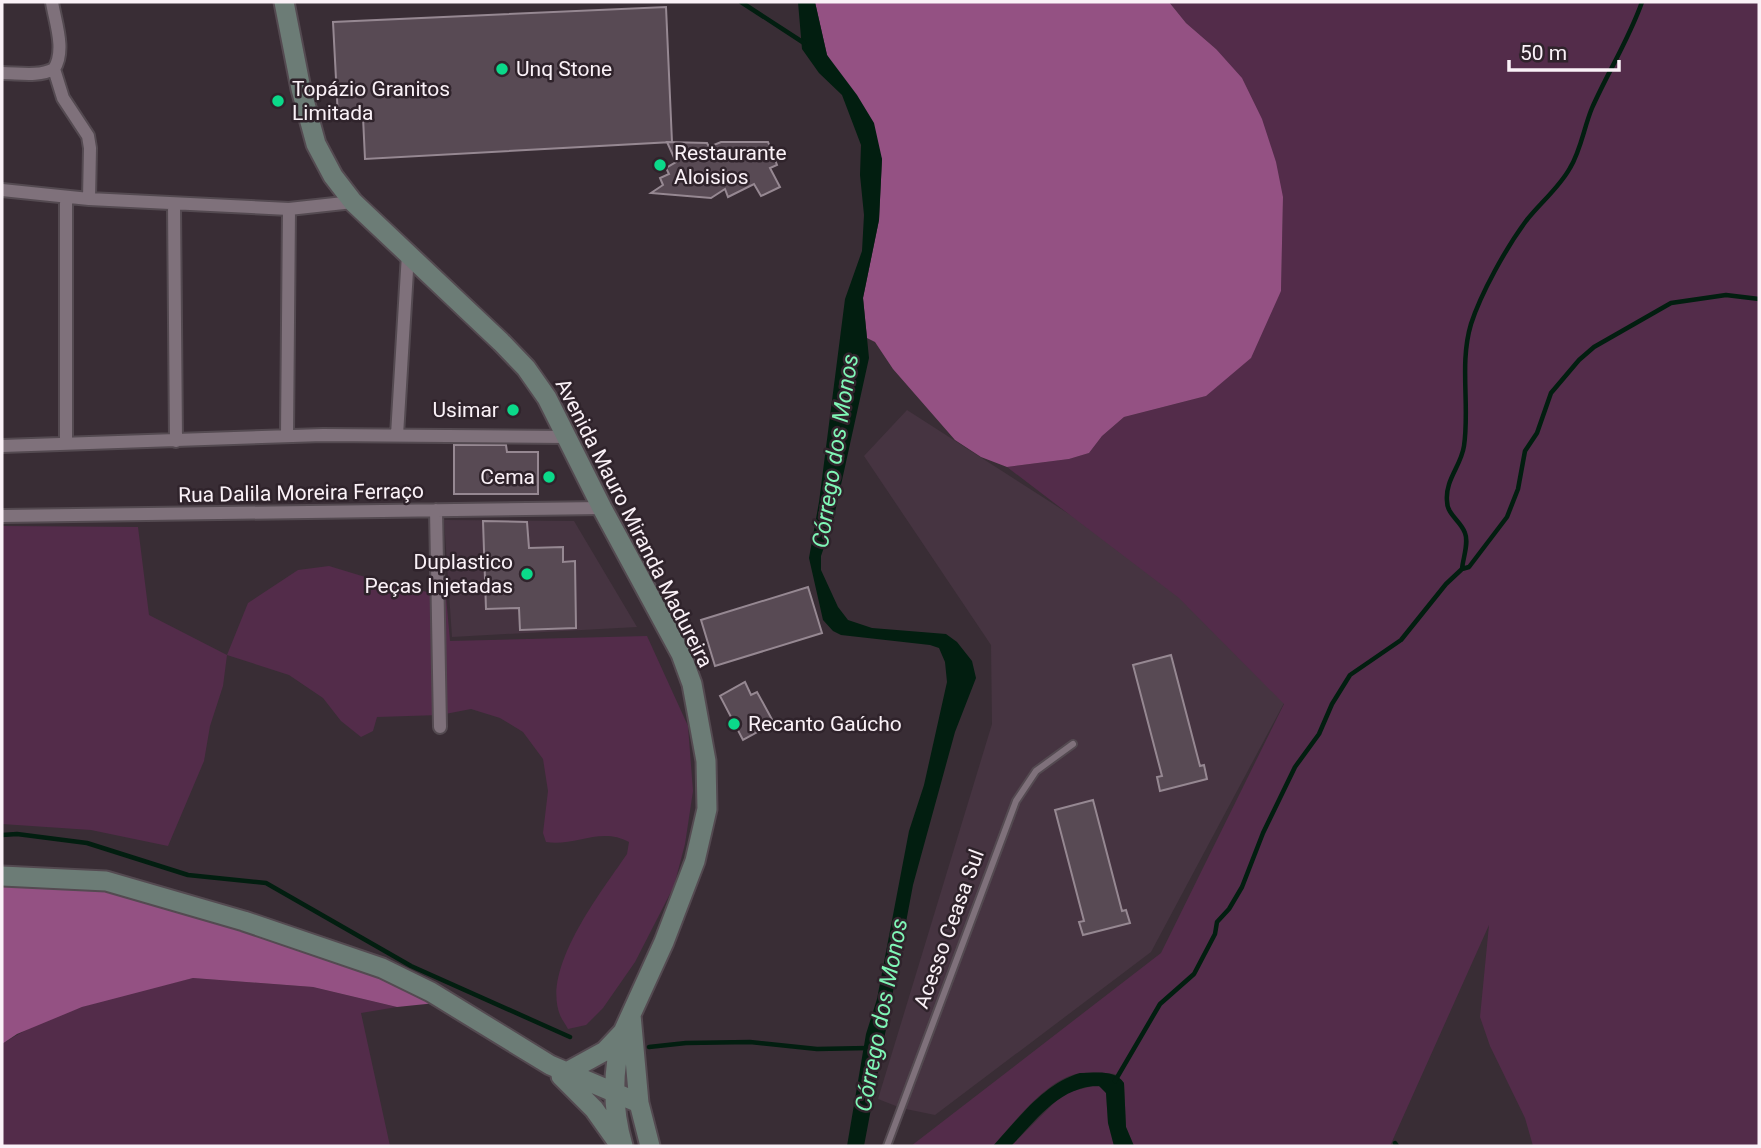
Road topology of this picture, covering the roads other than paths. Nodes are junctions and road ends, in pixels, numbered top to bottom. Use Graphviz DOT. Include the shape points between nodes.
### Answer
graph roads {
  1 [pos="52,2"];
  2 [pos="284,2"];
  3 [pos="54,69"];
  4 [pos="2,73"];
  5 [pos="2,190"];
  6 [pos="66,198"];
  7 [pos="89,200"];
  8 [pos="353,202"];
  9 [pos="174,205"];
  10 [pos="289,209"];
  11 [pos="408,254"];
  12 [pos="397,435"];
  13 [pos="287,436"];
  14 [pos="568,437"];
  15 [pos="176,441"];
  16 [pos="66,443"];
  17 [pos="2,446"];
  18 [pos="602,508"];
  19 [pos="436,510"];
  20 [pos="2,516"];
  21 [pos="440,727"];
  22 [pos="1073,744"];
  23 [pos="2,876"];
  24 [pos="627,1023"];
  25 [pos="558,1069"];
  26 [pos="614,1094"];
  27 [pos="639,1103"];
  28 [pos="621,1146"];
  29 [pos="650,1146"];
  30 [pos="887,1146"];
  1 -- 3 [label="street" via="60,49"];
  2 -- 8 [label="main road, Avenida Mauro Miranda Madureira" via="316,144"];
  3 -- 4 [label="street"];
  3 -- 7 [label="street" via="63,98 88,136"];
  5 -- 6 [label="street"];
  6 -- 7 [label="street"];
  6 -- 16 [label="street"];
  7 -- 9 [label="street"];
  8 -- 10 [label="street"];
  8 -- 11 [label="main road, Avenida Mauro Miranda Madureira"];
  9 -- 10 [label="street"];
  9 -- 15 [label="street"];
  10 -- 13 [label="street"];
  11 -- 12 [label="street"];
  11 -- 14 [label="main road, Avenida Mauro Miranda Madureira" via="526,368"];
  12 -- 13 [label="street"];
  12 -- 14 [label="street"];
  13 -- 15 [label="street"];
  14 -- 18 [label="main road, Avenida Mauro Miranda Madureira"];
  15 -- 16 [label="street"];
  16 -- 17 [label="street"];
  18 -- 19 [label="street, Rua Dalila Moreira Ferraço"];
  18 -- 24 [label="main road, Avenida Mauro Miranda Madureira" via="681,654 692,684 706,761 707,809 695,861"];
  19 -- 20 [label="street, Rua Dalila Moreira Ferraço"];
  19 -- 21 [label="street"];
  22 -- 30 [label="lane, Acesso Ceasa Sul" via="1036,771 1016,801"];
  23 -- 25 [label="main road" via="106,881 382,968 431,992"];
  24 -- 25 [label="main road" via="605,1051"];
  24 -- 26 [label="main road, Avenida Mauro Miranda Madureira" via="618,1048"];
  24 -- 27 [label="main road, Avenida Mauro Miranda Madureira"];
  25 -- 26 [label="main road"];
  25 -- 28 [label="main road"];
  26 -- 27 [label="main road"];
  26 -- 28 [label="main road, Avenida Mauro Miranda Madureira"];
  27 -- 29 [label="main road, Avenida Mauro Miranda Madureira"];
}
